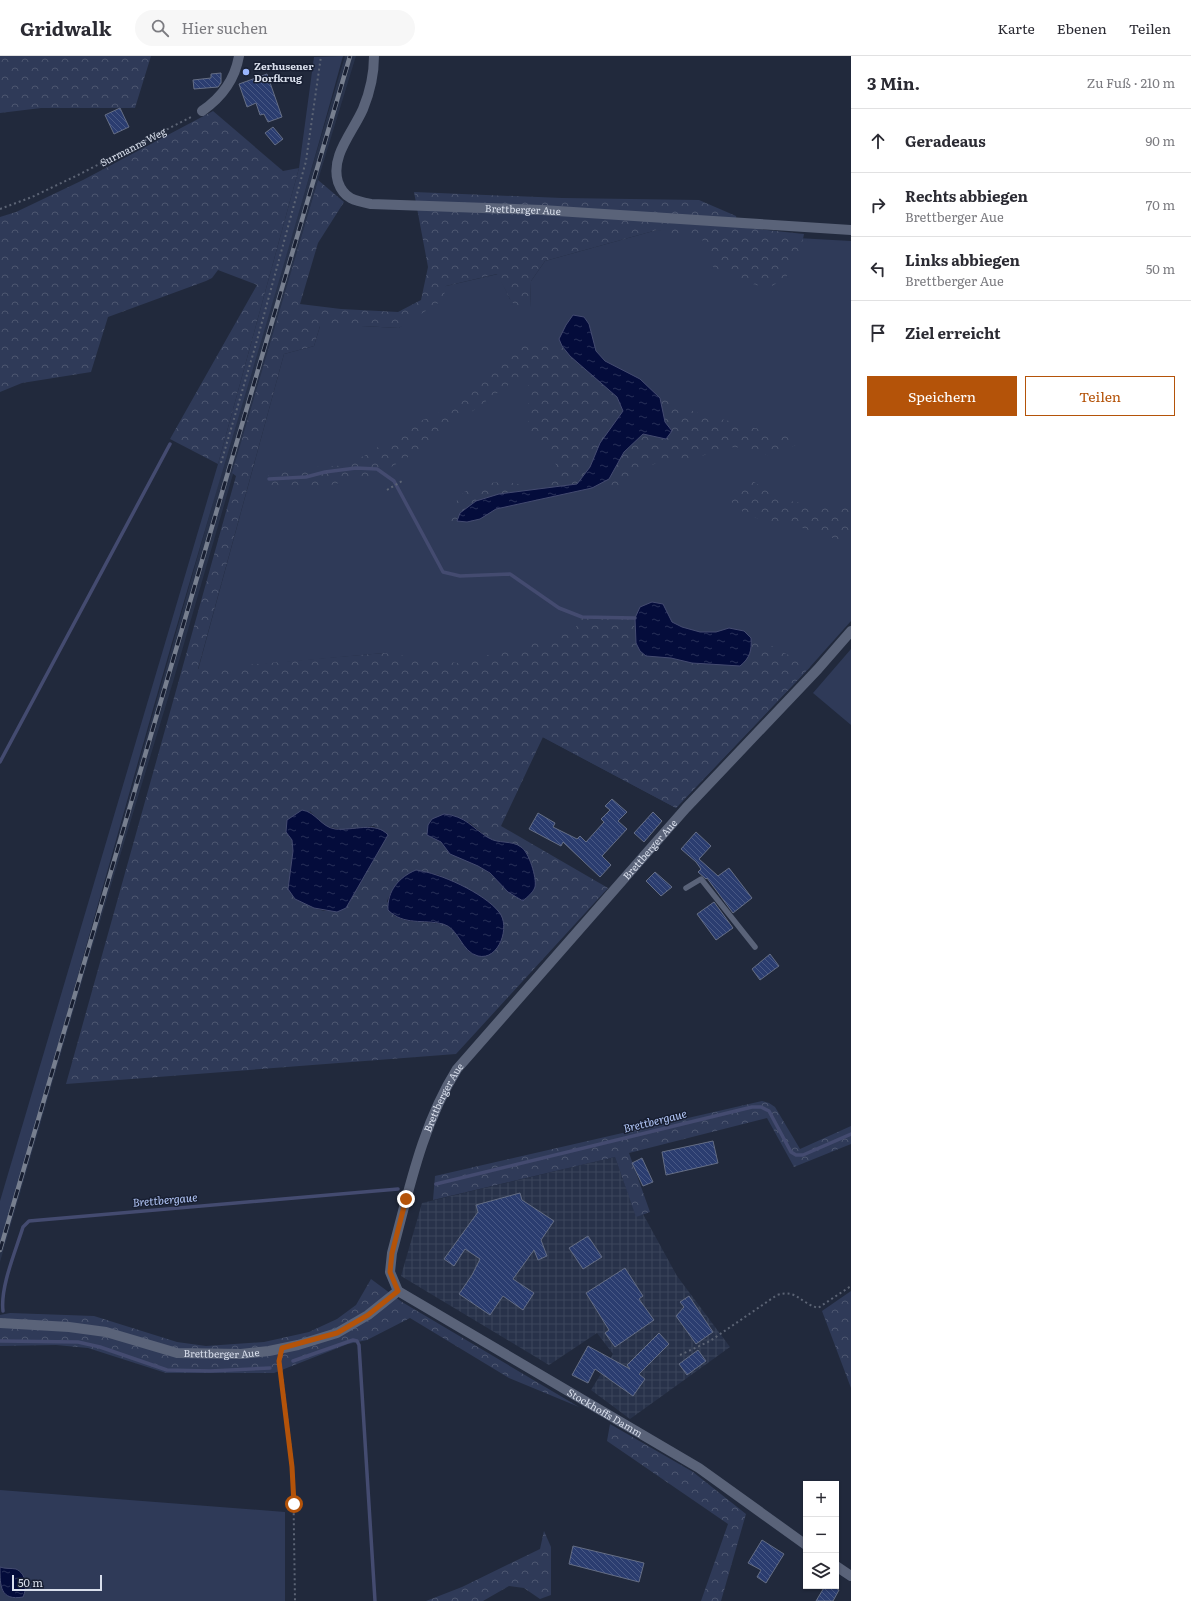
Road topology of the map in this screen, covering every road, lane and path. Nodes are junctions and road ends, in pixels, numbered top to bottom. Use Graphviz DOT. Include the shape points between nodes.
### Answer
graph roads {
  1 [pos="239,56"];
  2 [pos="321,56"];
  3 [pos="374,56"];
  4 [pos="202,111"];
  5 [pos="0,209"];
  6 [pos="851,230"];
  7 [pos="221,464"];
  8 [pos="402,481"];
  9 [pos="387,490"];
  10 [pos="851,631"];
  11 [pos="686,888"];
  12 [pos="755,947"];
  13 [pos="851,1286"];
  14 [pos="398,1291"];
  15 [pos="0,1323"];
  16 [pos="282,1348"];
  17 [pos="680,1354"];
  18 [pos="803,1543"];
  19 [pos="839,1568"];
  20 [pos="851,1576"];
  21 [pos="295,1601"];
  1 -- 4 [label="street" via="224,92"];
  2 -- 7 [label="path" via="306,161"];
  3 -- 6 [label="street, Brettberger Aue" via="371,89 338,157 335,172 341,191 354,200 371,204 542,210"];
  4 -- 5 [label="path, Surmanns Weg" via="32,197"];
  8 -- 9 [label="path"];
  10 -- 14 [label="street, Brettberger Aue" via="686,808 457,1069 431,1117 392,1253 390,1272"];
  11 -- 12 [label="lane" via="702,879"];
  13 -- 17 [label="path" via="818,1308 810,1306 795,1294 786,1292 776,1295 710,1341"];
  14 -- 16 [label="street, Brettberger Aue" via="368,1315 337,1333"];
  14 -- 18 [label="street, Stockhoffs Damm" via="699,1468"];
  15 -- 16 [label="street, Brettberger Aue" via="106,1332 177,1352 242,1354"];
  16 -- 21 [label="path" via="279,1361 293,1474"];
  19 -- 20 [label="street"];
}
